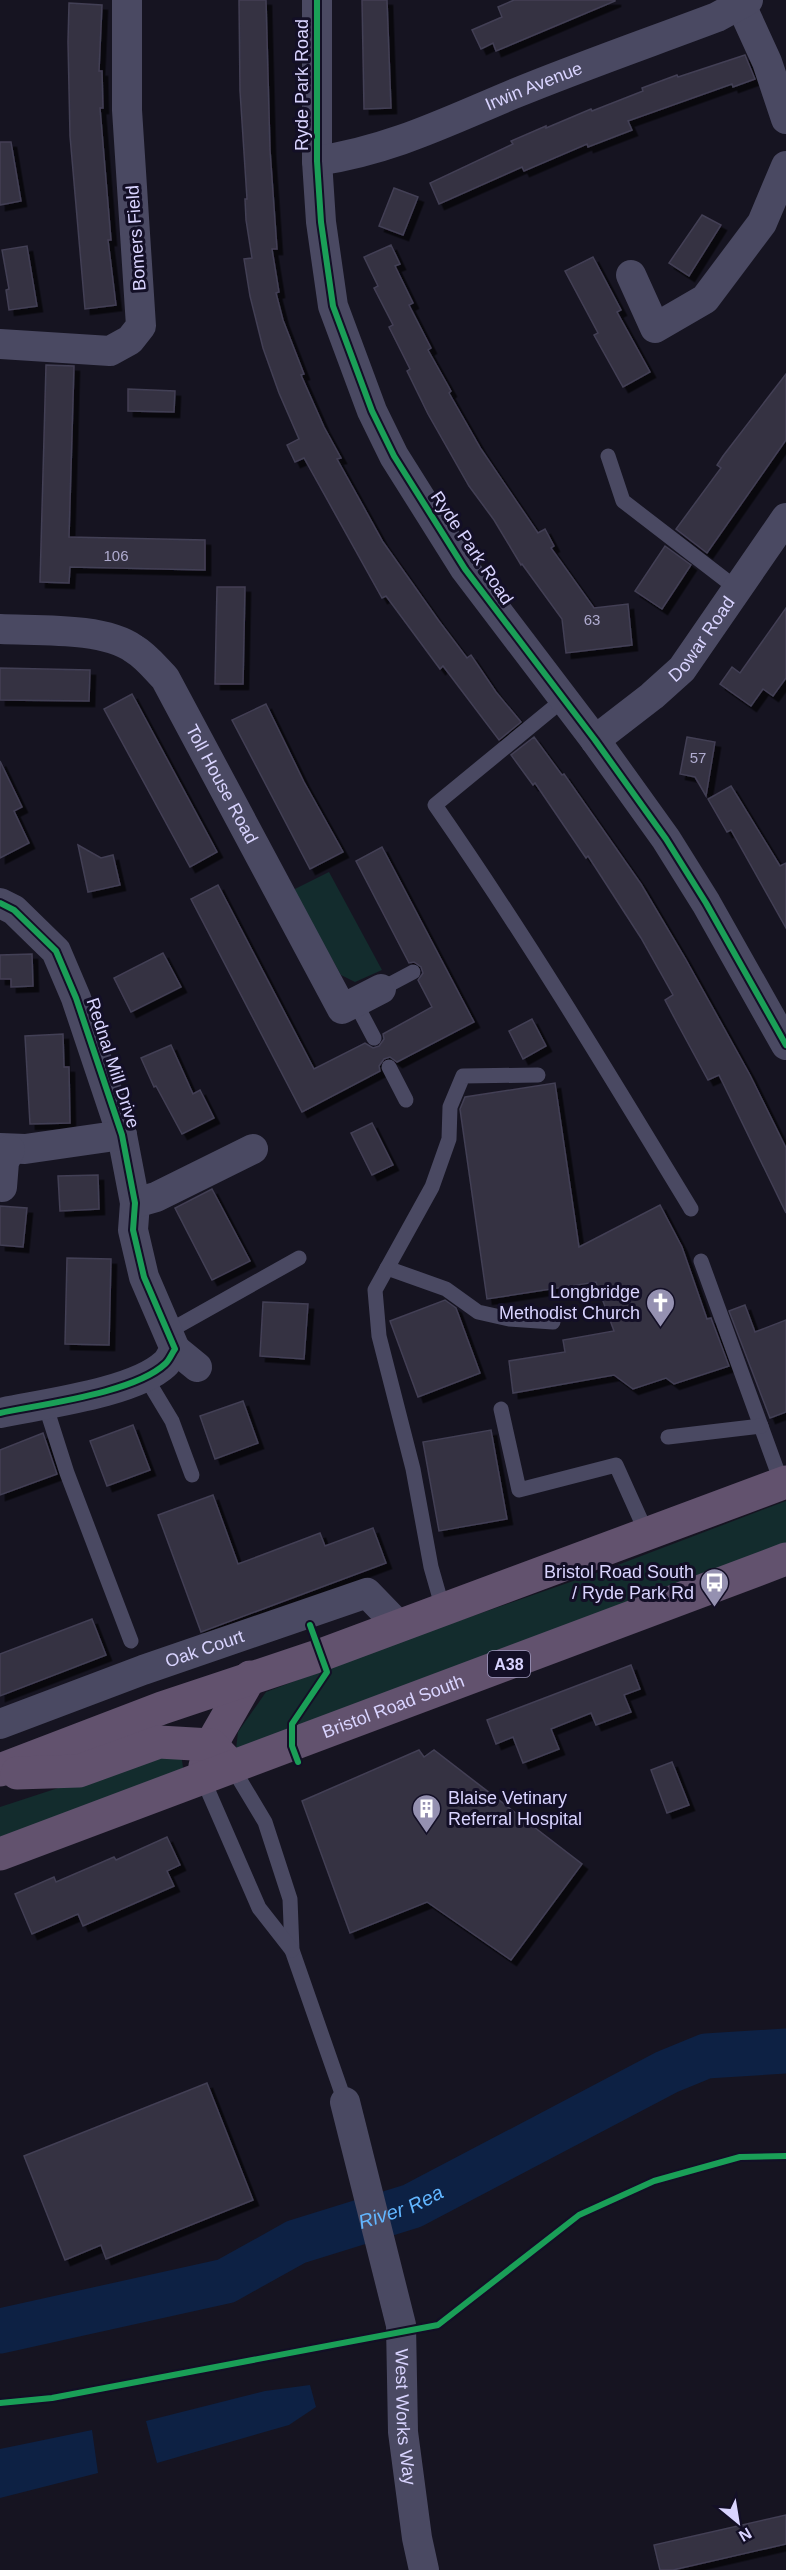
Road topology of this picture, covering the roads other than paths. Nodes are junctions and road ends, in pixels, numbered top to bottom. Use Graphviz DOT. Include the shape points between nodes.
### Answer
graph roads {
  1 [pos="127,0"];
  2 [pos="317,0"];
  3 [pos="744,3"];
  4 [pos="786,119"];
  5 [pos="317,161"];
  6 [pos="786,166"];
  7 [pos="631,275"];
  8 [pos="0,344"];
  9 [pos="608,456"];
  10 [pos="786,518"];
  11 [pos="736,588"];
  12 [pos="0,629"];
  13 [pos="564,699"];
  14 [pos="595,740"];
  15 [pos="0,903"];
  16 [pos="413,972"];
  17 [pos="368,995"];
  18 [pos="374,1038"];
  19 [pos="786,1045"];
  20 [pos="389,1067"];
  21 [pos="538,1075"];
  22 [pos="406,1100"];
  23 [pos="122,1136"];
  24 [pos="5,1149"];
  25 [pos="253,1149"];
  26 [pos="2,1187"];
  27 [pos="135,1203"];
  28 [pos="691,1209"];
  29 [pos="299,1258"];
  30 [pos="701,1261"];
  31 [pos="387,1268"];
  32 [pos="553,1322"];
  33 [pos="180,1349"];
  34 [pos="145,1376"];
  35 [pos="45,1404"];
  36 [pos="501,1409"];
  37 [pos="0,1413"];
  38 [pos="761,1426"];
  39 [pos="668,1437"];
  40 [pos="192,1475"];
  41 [pos="784,1483"];
  42 [pos="647,1534"];
  43 [pos="786,1559"];
  44 [pos="443,1609"];
  45 [pos="398,1625"];
  46 [pos="131,1641"];
  47 [pos="250,1677"];
  48 [pos="0,1724"];
  49 [pos="215,1763"];
  50 [pos="2,1766"];
  51 [pos="0,1854"];
  52 [pos="292,1950"];
  53 [pos="345,2102"];
  54 [pos="424,2570"];
  1 -- 8 [label="street, Bomers Field" via="128,110 141,326 130,340 110,351"];
  2 -- 5 [label="street, Ryde Park Road"];
  3 -- 4 [label="street"];
  3 -- 5 [label="street, Irwin Avenue" via="386,146"];
  5 -- 13 [label="street, Ryde Park Road" via="333,306 372,411 394,456 465,569"];
  6 -- 7 [label="street" via="762,224 705,299 656,328"];
  9 -- 11 [label="lane" via="623,501"];
  10 -- 11 [label="street, Dowar Road"];
  11 -- 14 [label="street, Dowar Road" via="682,669"];
  12 -- 17 [label="street, Toll House Road" via="112,639 134,648 165,678 342,1009"];
  13 -- 14 [label="street, Ryde Park Road"];
  13 -- 28 [label="lane" via="435,805 561,995"];
  14 -- 19 [label="street, Ryde Park Road" via="666,839"];
  15 -- 23 [label="street, Rednal Mill Drive" via="14,910 56,951 76,998"];
  16 -- 17 [label="lane"];
  17 -- 18 [label="lane"];
  20 -- 22 [label="lane"];
  21 -- 31 [label="lane" via="464,1076 450,1107 449,1139 432,1187"];
  23 -- 24 [label="street, Rednal Mill Drive"];
  23 -- 27 [label="street, Rednal Mill Drive"];
  24 -- 26 [label="street, Rednal Mill Drive"];
  25 -- 27 [label="street" via="156,1197"];
  27 -- 33 [label="street, Rednal Mill Drive" via="133,1230 144,1277"];
  29 -- 33 [label="lane"];
  30 -- 38 [label="lane"];
  31 -- 32 [label="lane" via="446,1289 478,1312"];
  31 -- 44 [label="lane" via="375,1290 378,1336"];
  33 -- 34 [label="street" via="166,1364"];
  34 -- 35 [label="street" via="104,1392"];
  34 -- 40 [label="lane" via="172,1421"];
  35 -- 37 [label="street"];
  35 -- 46 [label="lane"];
  36 -- 42 [label="lane" via="519,1490 616,1465"];
  38 -- 39 [label="lane"];
  38 -- 41 [label="lane"];
  41 -- 42 [label="highway"];
  42 -- 44 [label="highway"];
  43 -- 49 [label="highway, Bristol Road South / A38"];
  44 -- 45 [label="highway"];
  45 -- 47 [label="highway"];
  45 -- 48 [label="street, Oak Court" via="367,1593 142,1670"];
  47 -- 49 [label="highway"];
  47 -- 50 [label="highway"];
  49 -- 50 [label="highway" via="159,1742 78,1771"];
  49 -- 51 [label="highway, Bristol Road South / A38"];
  49 -- 52 [label="lane" via="259,1908"];
  49 -- 52 [label="lane" via="265,1822 290,1899"];
  52 -- 53 [label="lane"];
  53 -- 54 [label="street, West Works Way" via="401,2325 404,2432"];
}
